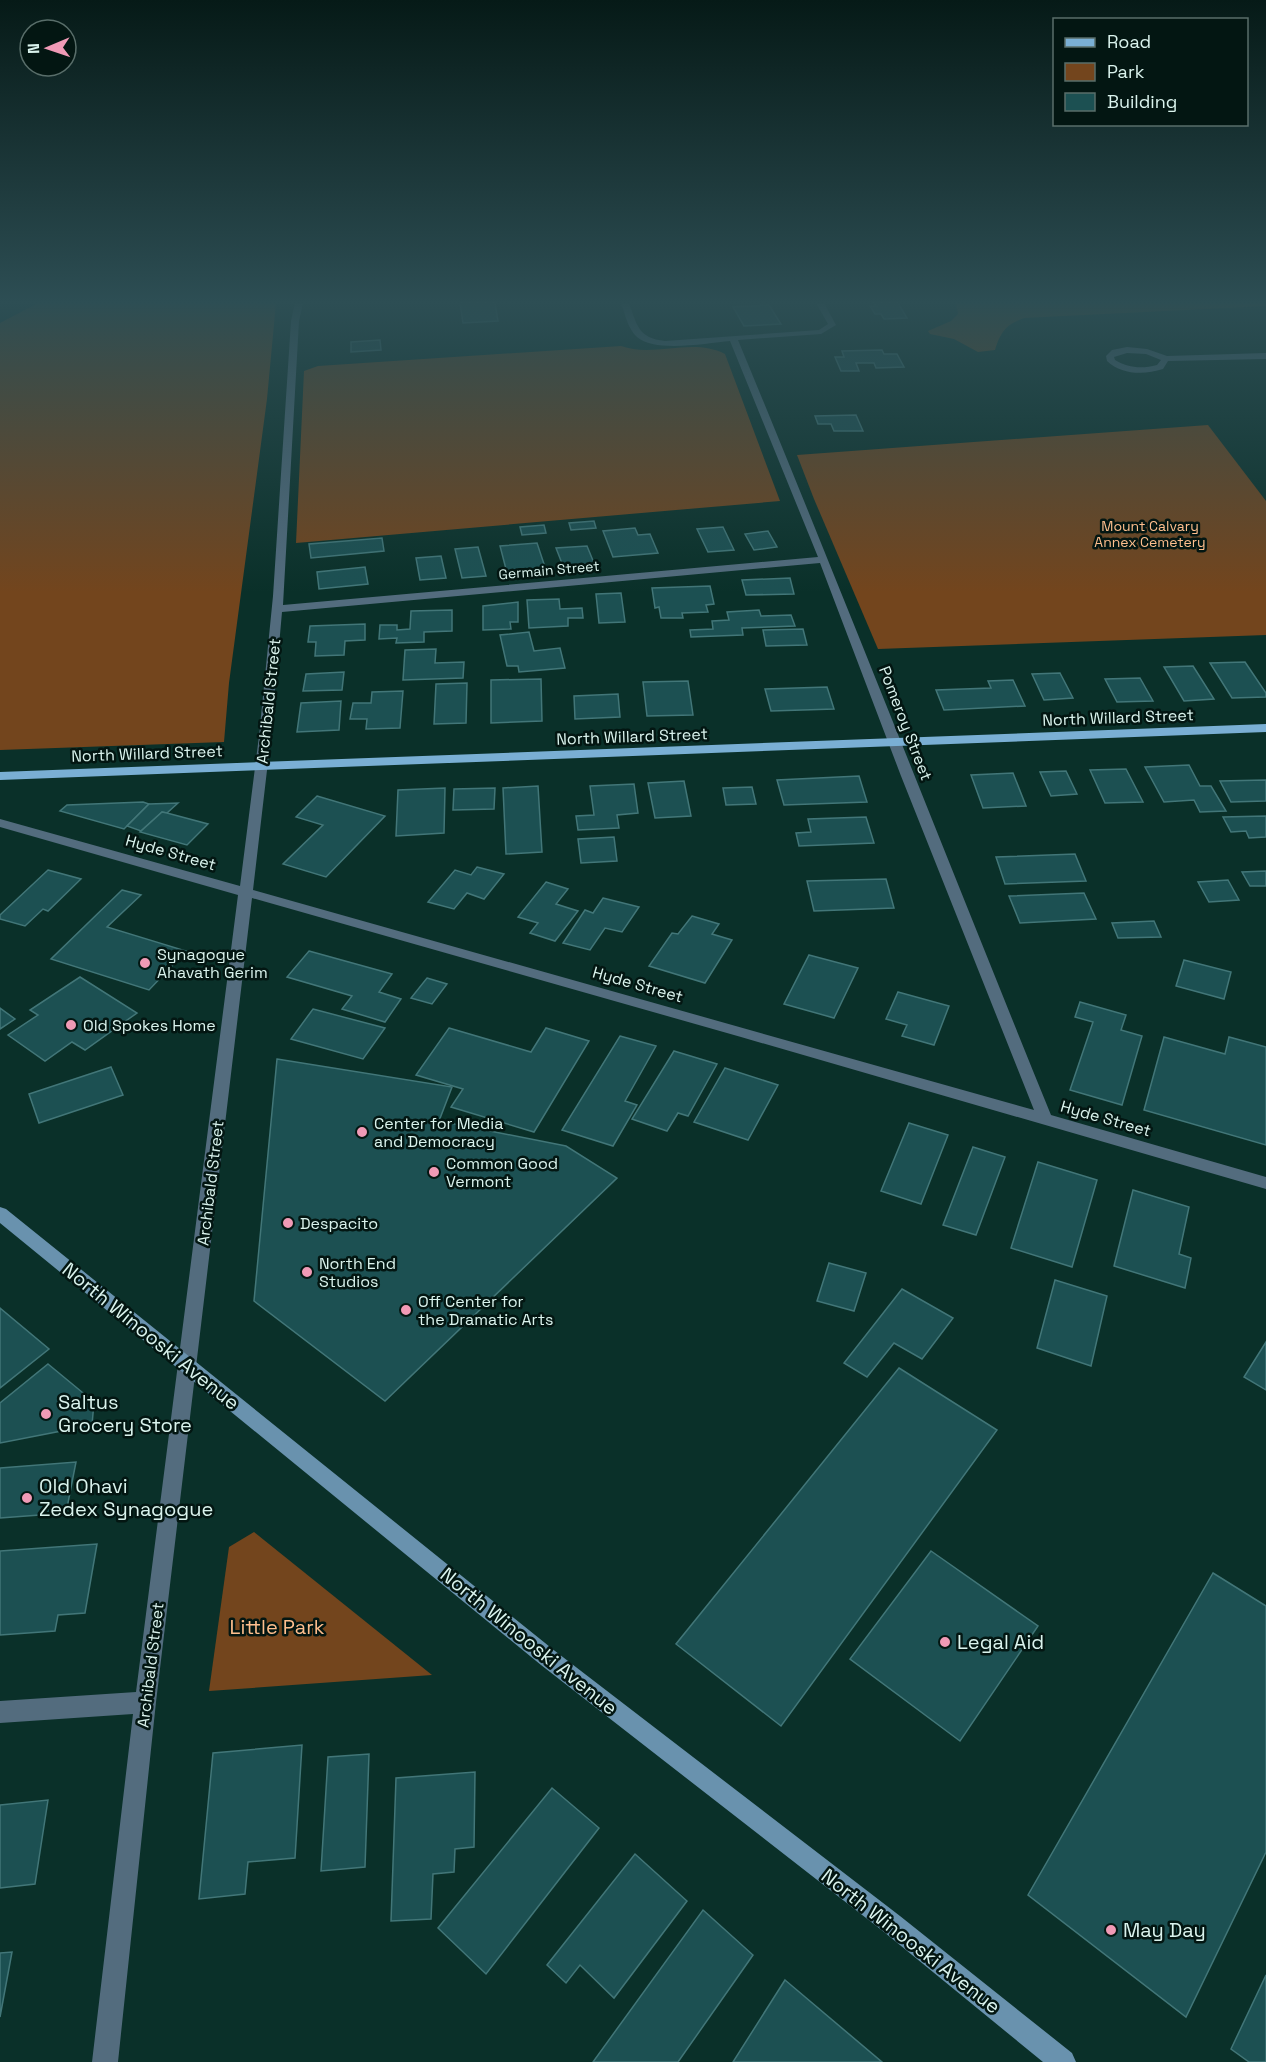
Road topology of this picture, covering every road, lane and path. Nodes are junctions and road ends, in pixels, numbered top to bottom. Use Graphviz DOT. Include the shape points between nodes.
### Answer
graph roads {
  1 [pos="290,399"];
  2 [pos="758,399"];
  3 [pos="824,560"];
  4 [pos="277,609"];
  5 [pos="1266,728"];
  6 [pos="894,742"];
  7 [pos="261,765"];
  8 [pos="0,776"];
  9 [pos="0,823"];
  10 [pos="246,893"];
  11 [pos="1045,1119"];
  12 [pos="1266,1183"];
  13 [pos="0,1214"];
  14 [pos="188,1367"];
  15 [pos="145,1702"];
  16 [pos="0,1712"];
  17 [pos="105,2062"];
  18 [pos="1063,2062"];
  1 -- 4 [label="street, Archibald Street"];
  2 -- 3 [label="street, Pomeroy Street"];
  3 -- 4 [label="street, Germain Street"];
  3 -- 6 [label="street, Pomeroy Street"];
  4 -- 7 [label="street, Archibald Street"];
  5 -- 6 [label="main road, North Willard Street"];
  6 -- 7 [label="main road, North Willard Street"];
  6 -- 11 [label="street, Pomeroy Street"];
  7 -- 8 [label="main road, North Willard Street"];
  7 -- 10 [label="street, Archibald Street"];
  9 -- 10 [label="street, Hyde Street"];
  10 -- 11 [label="street, Hyde Street"];
  10 -- 14 [label="street, Archibald Street"];
  11 -- 12 [label="street, Hyde Street"];
  13 -- 14 [label="main road, North Winooski Avenue"];
  14 -- 15 [label="street, Archibald Street"];
  14 -- 18 [label="main road, North Winooski Avenue" via="548,1658 892,1924"];
  15 -- 16 [label="street"];
  15 -- 17 [label="street, Archibald Street"];
}
